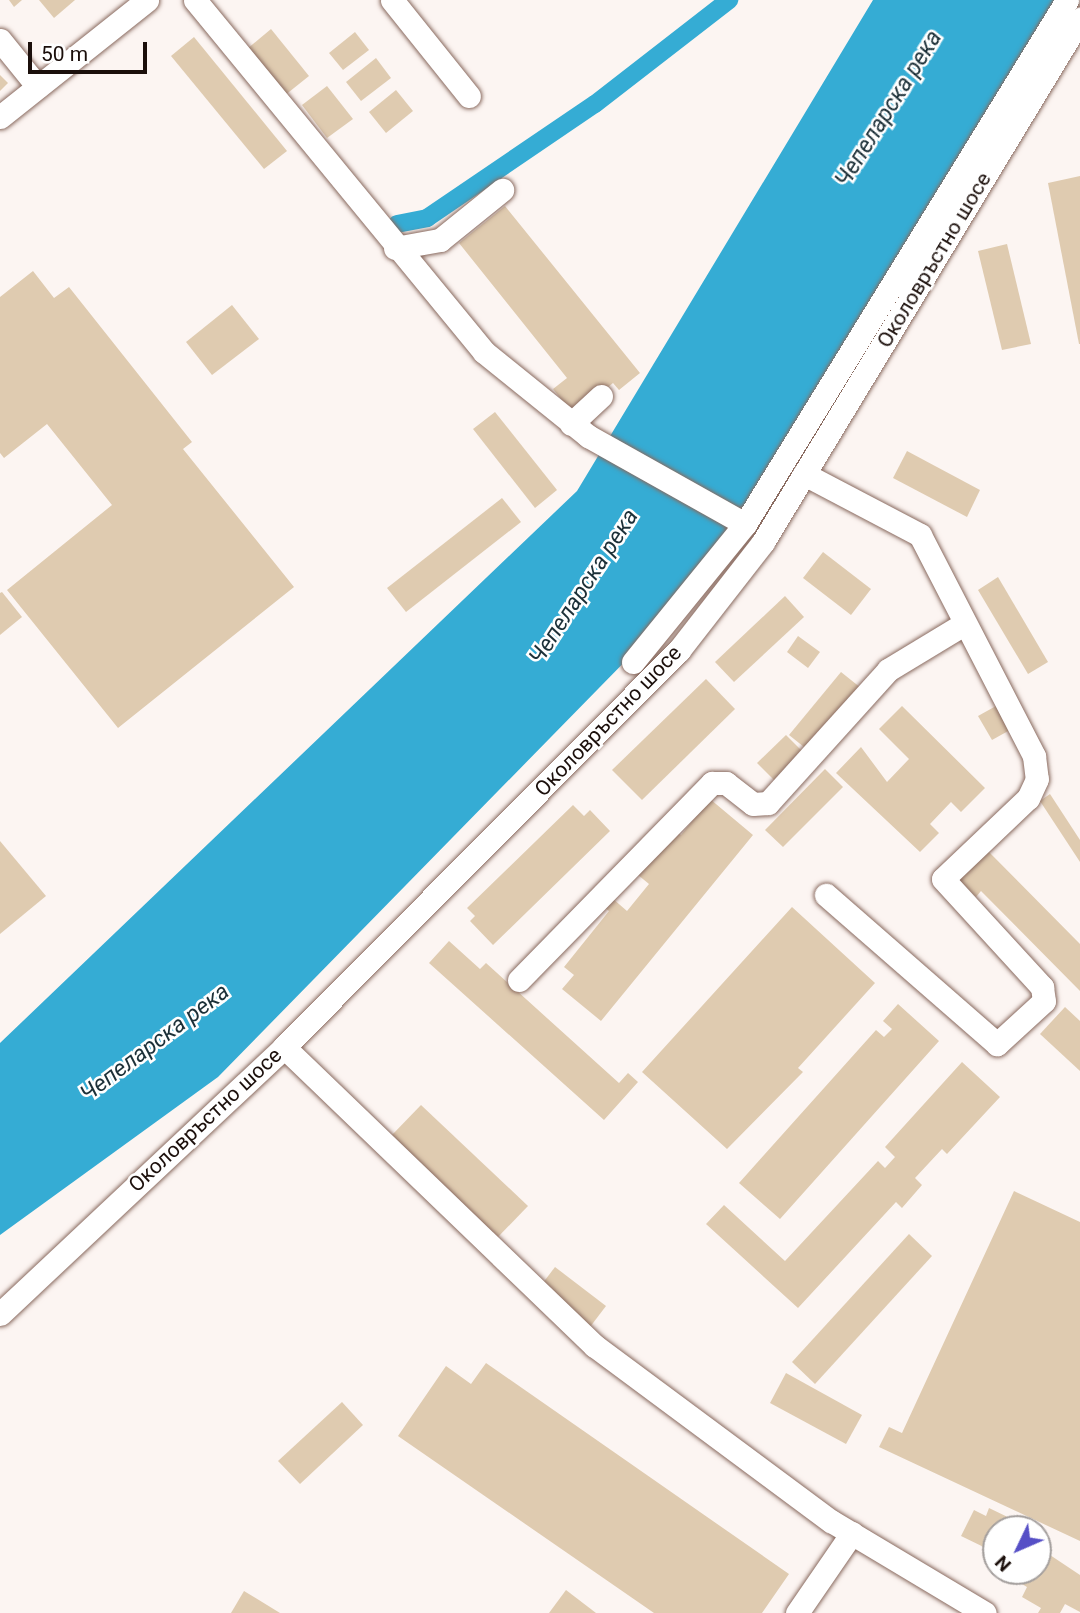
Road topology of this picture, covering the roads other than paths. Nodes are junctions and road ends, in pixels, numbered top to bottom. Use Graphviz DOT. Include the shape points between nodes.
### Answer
graph roads {
  1 [pos="146,0"];
  2 [pos="195,0"];
  3 [pos="392,0"];
  4 [pos="1068,0"];
  5 [pos="1080,19"];
  6 [pos="0,40"];
  7 [pos="37,87"];
  8 [pos="470,96"];
  9 [pos="0,117"];
  10 [pos="502,190"];
  11 [pos="395,248"];
  12 [pos="601,396"];
  13 [pos="580,430"];
  14 [pos="804,474"];
  15 [pos="745,524"];
  16 [pos="964,624"];
  17 [pos="633,662"];
  18 [pos="826,895"];
  19 [pos="519,980"];
  20 [pos="284,1047"];
  21 [pos="0,1314"];
  22 [pos="852,1534"];
  23 [pos="797,1613"];
  24 [pos="985,1613"];
  1 -- 7 [label="street"];
  2 -- 11 [label="street"];
  3 -- 8 [label="street"];
  4 -- 15 [label="street"];
  5 -- 14 [label="street, Околовръстно шосе"];
  6 -- 7 [label="street"];
  7 -- 9 [label="street"];
  10 -- 11 [label="street" via="440,240"];
  11 -- 13 [label="street" via="484,352"];
  12 -- 13 [label="street"];
  13 -- 15 [label="street"];
  14 -- 16 [label="street" via="920,535"];
  14 -- 20 [label="street, Околовръстно шосе" via="763,542 679,650"];
  15 -- 17 [label="street"];
  16 -- 18 [label="street" via="1034,756 1037,779 1028,799 943,879 1042,987 1044,1001 1003,1043 990,1041"];
  16 -- 19 [label="street" via="888,670 768,803 754,804 726,783 712,783"];
  20 -- 21 [label="street, Околовръстно шосе"];
  20 -- 22 [label="street" via="514,1276 595,1346"];
  22 -- 23 [label="street"];
  22 -- 24 [label="street"];
}
